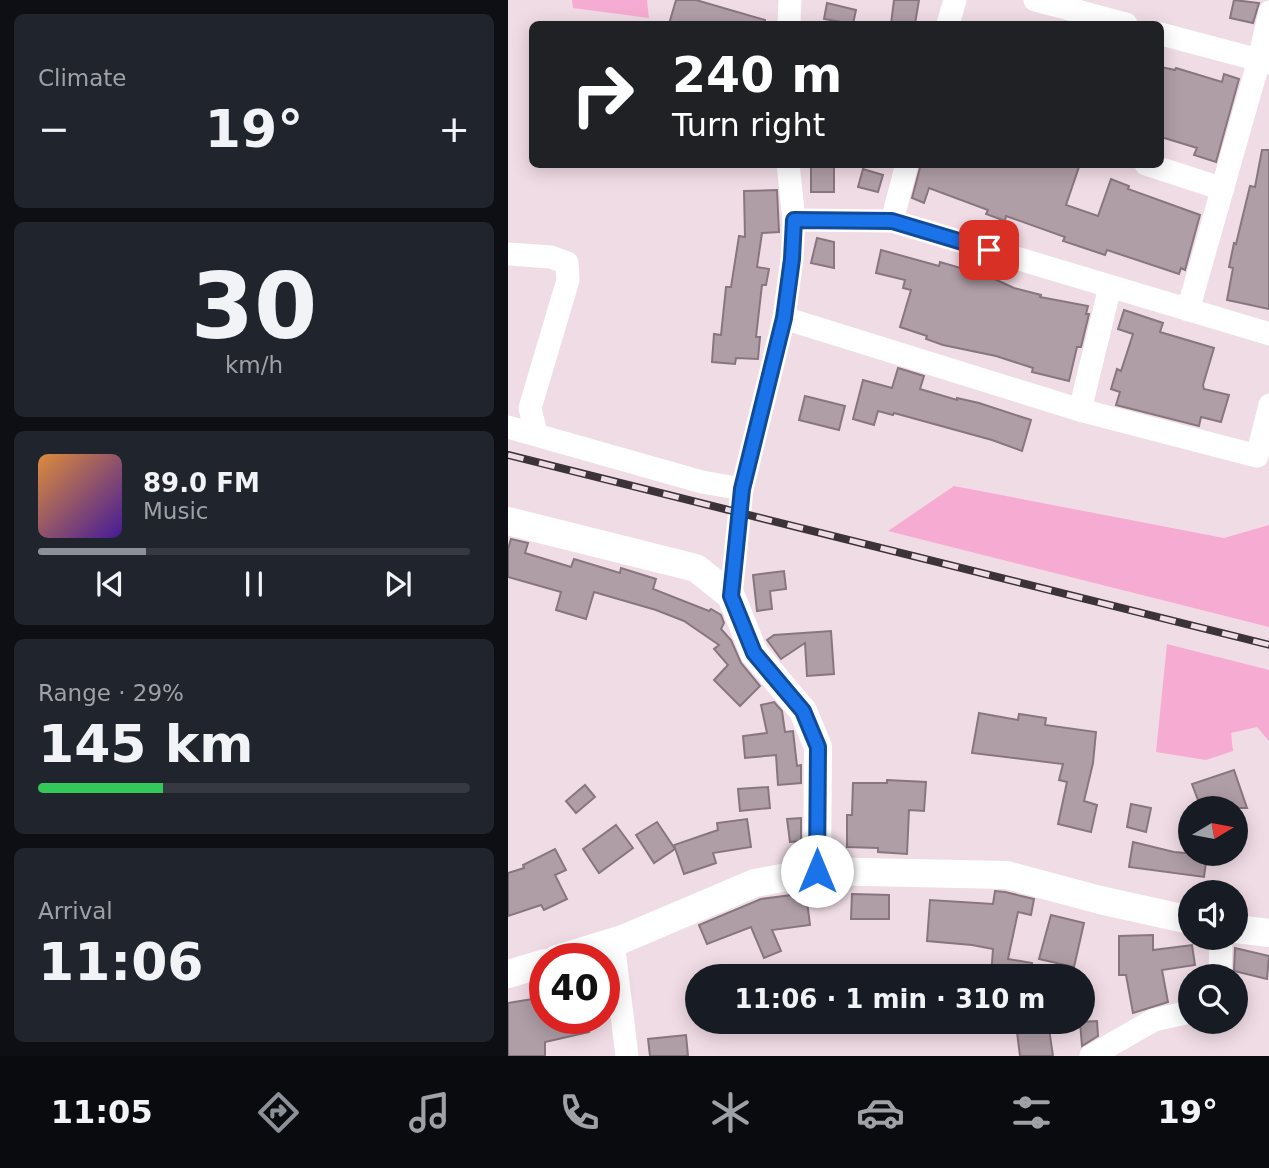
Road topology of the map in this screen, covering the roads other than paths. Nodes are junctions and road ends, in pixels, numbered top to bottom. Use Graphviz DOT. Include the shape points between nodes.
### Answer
graph roads {
  1 [pos="790,0"];
  2 [pos="955,0"];
  3 [pos="1035,0"];
  4 [pos="1269,12"];
  5 [pos="789,21"];
  6 [pos="948,21"];
  7 [pos="1115,21"];
  8 [pos="1164,35"];
  9 [pos="1264,61"];
  10 [pos="788,168"];
  11 [pos="906,168"];
  12 [pos="1158,168"];
  13 [pos="1223,189"];
  14 [pos="794,220"];
  15 [pos="892,221"];
  16 [pos="508,254"];
  17 [pos="1110,286"];
  18 [pos="1188,310"];
  19 [pos="784,318"];
  20 [pos="1269,334"];
  21 [pos="1269,405"];
  22 [pos="1080,410"];
  23 [pos="508,427"];
  24 [pos="536,434"];
  25 [pos="742,489"];
  26 [pos="508,521"];
  27 [pos="731,596"];
  28 [pos="817,871"];
  29 [pos="1178,917"];
  30 [pos="1248,930"];
  31 [pos="1269,933"];
  32 [pos="613,942"];
  33 [pos="610,943"];
  34 [pos="529,968"];
  35 [pos="508,974"];
  36 [pos="1178,1015"];
  37 [pos="627,1056"];
  38 [pos="1091,1056"];
  1 -- 5 [label="street"];
  2 -- 6 [label="street"];
  3 -- 7 [label="street"];
  4 -- 9 [label="street"];
  8 -- 9 [label="street"];
  9 -- 13 [label="street"];
  10 -- 14 [label="street"];
  11 -- 15 [label="street"];
  12 -- 13 [label="street"];
  13 -- 18 [label="street"];
  14 -- 15 [label="street"];
  14 -- 19 [label="street"];
  15 -- 17 [label="street"];
  16 -- 24 [label="street" via="551,257 567,263 568,280 530,408"];
  17 -- 18 [label="street"];
  17 -- 22 [label="street"];
  18 -- 20 [label="street"];
  19 -- 22 [label="street"];
  19 -- 25 [label="street"];
  21 -- 22 [label="street" via="1257,456"];
  23 -- 24 [label="street"];
  24 -- 25 [label="street" via="702,482"];
  25 -- 27 [label="street"];
  26 -- 27 [label="street" via="696,568"];
  27 -- 28 [label="street" via="754,653 803,711 818,747"];
  28 -- 29 [label="street" via="1007,875"];
  28 -- 32 [label="street" via="755,883"];
  30 -- 31 [label="street"];
  32 -- 33 [label="street"];
  32 -- 37 [label="street"];
  34 -- 35 [label="street"];
  36 -- 38 [label="street" via="1154,1020"];
}
